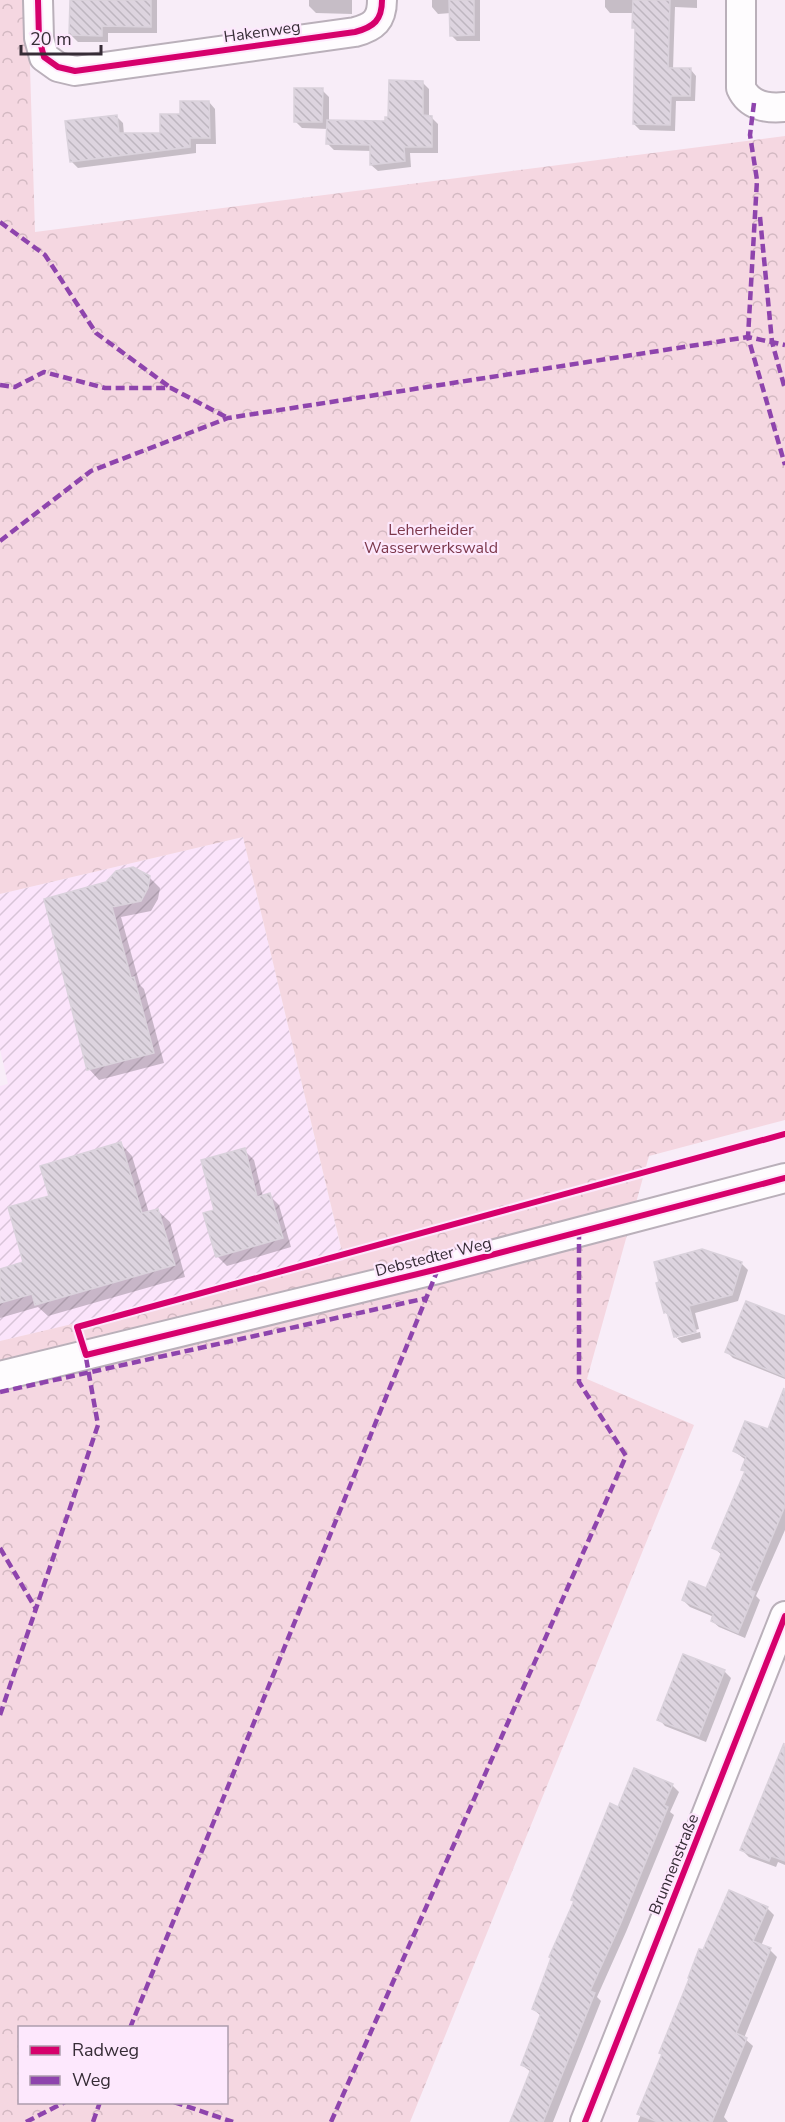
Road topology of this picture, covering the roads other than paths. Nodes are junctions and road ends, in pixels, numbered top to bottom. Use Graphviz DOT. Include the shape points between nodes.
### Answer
graph roads {
  1 [pos="38,0"];
  2 [pos="382,0"];
  3 [pos="741,0"];
  4 [pos="785,107"];
  5 [pos="785,1178"];
  6 [pos="0,1376"];
  7 [pos="785,1616"];
  8 [pos="585,2122"];
  1 -- 2 [label="street, Hakenweg" via="44,57 58,67 75,71 355,32 379,20"];
  3 -- 4 [label="street" via="741,88 754,103"];
  5 -- 6 [label="street, Debstedter Weg" via="438,1269"];
  7 -- 8 [label="street, Brunnenstraße"];
}
